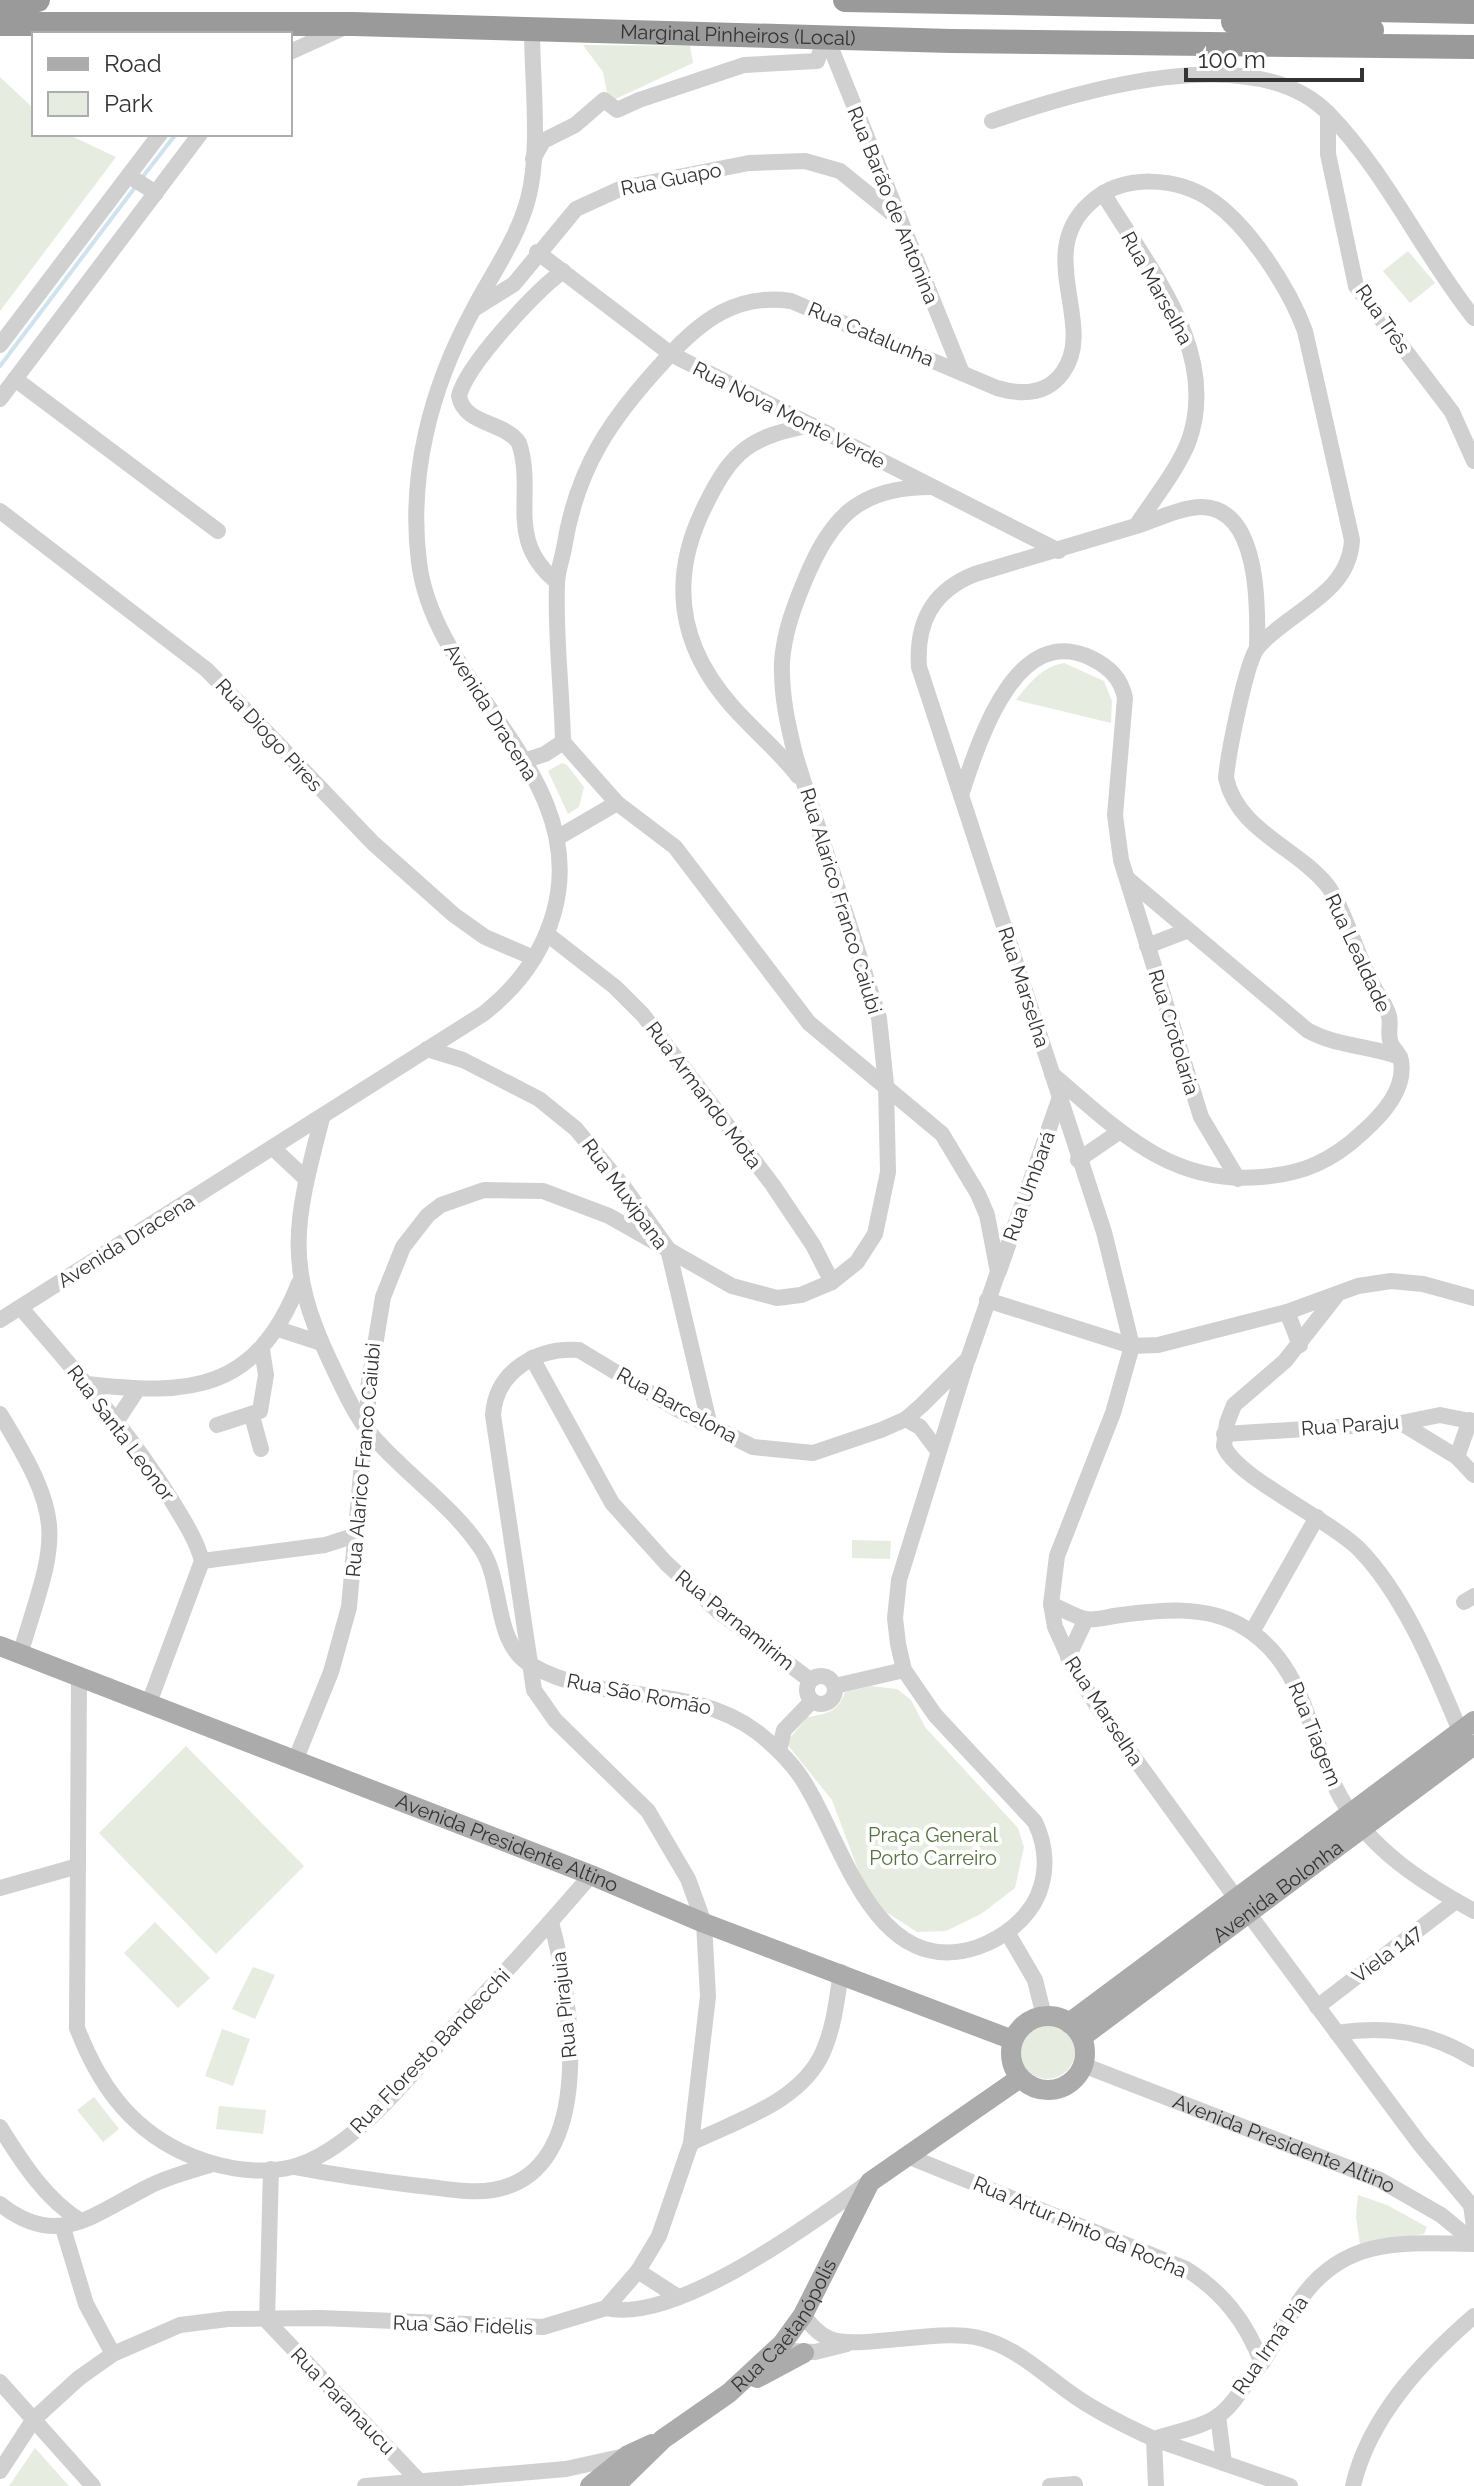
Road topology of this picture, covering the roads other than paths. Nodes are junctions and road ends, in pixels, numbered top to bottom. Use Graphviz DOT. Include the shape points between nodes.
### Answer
graph roads {
  1 [pos="38,0"];
  2 [pos="845,0"];
  3 [pos="0,2"];
  4 [pos="1080,4"];
  5 [pos="1474,12"];
  6 [pos="0,24"];
  7 [pos="353,24"];
  8 [pos="182,28"];
  9 [pos="532,30"];
  10 [pos="1474,32"];
  11 [pos="826,36"];
  12 [pos="1474,47"];
  13 [pos="292,51"];
  14 [pos="1328,113"];
  15 [pos="992,121"];
  16 [pos="159,136"];
  17 [pos="199,136"];
  18 [pos="532,159"];
  19 [pos="129,176"];
  20 [pos="156,193"];
  21 [pos="1103,193"];
  22 [pos="898,218"];
  23 [pos="537,252"];
  24 [pos="563,271"];
  25 [pos="473,310"];
  26 [pos="1471,310"];
  27 [pos="0,345"];
  28 [pos="671,354"];
  29 [pos="962,373"];
  30 [pos="15,379"];
  31 [pos="0,399"];
  32 [pos="811,425"];
  33 [pos="1474,461"];
  34 [pos="931,487"];
  35 [pos="0,511"];
  36 [pos="1136,526"];
  37 [pos="218,531"];
  38 [pos="1059,551"];
  39 [pos="557,582"];
  40 [pos="1257,648"];
  41 [pos="786,715"];
  42 [pos="758,732"];
  43 [pos="563,742"];
  44 [pos="523,761"];
  45 [pos="806,787"];
  46 [pos="961,795"];
  47 [pos="617,803"];
  48 [pos="557,838"];
  49 [pos="1127,878"];
  50 [pos="1186,931"];
  51 [pos="547,934"];
  52 [pos="1147,946"];
  53 [pos="534,958"];
  54 [pos="427,1049"];
  55 [pos="1401,1058"];
  56 [pos="1052,1074"];
  57 [pos="886,1084"];
  58 [pos="1059,1099"];
  59 [pos="322,1118"];
  60 [pos="1119,1132"];
  61 [pos="273,1148"];
  62 [pos="1078,1160"];
  63 [pos="306,1179"];
  64 [pos="1238,1179"];
  65 [pos="668,1249"];
  66 [pos="998,1272"];
  67 [pos="832,1282"];
  68 [pos="299,1283"];
  69 [pos="1336,1296"];
  70 [pos="1474,1298"];
  71 [pos="987,1300"];
  72 [pos="21,1308"];
  73 [pos="1287,1312"];
  74 [pos="0,1320"];
  75 [pos="278,1329"];
  76 [pos="321,1343"];
  77 [pos="1300,1345"];
  78 [pos="1132,1346"];
  79 [pos="262,1350"];
  80 [pos="532,1358"];
  81 [pos="968,1359"];
  82 [pos="87,1384"];
  83 [pos="137,1390"];
  84 [pos="0,1414"];
  85 [pos="252,1416"];
  86 [pos="906,1419"];
  87 [pos="1472,1421"];
  88 [pos="116,1422"];
  89 [pos="1401,1423"];
  90 [pos="217,1425"];
  91 [pos="710,1426"];
  92 [pos="368,1432"];
  93 [pos="1224,1434"];
  94 [pos="261,1449"];
  95 [pos="938,1451"];
  96 [pos="1457,1457"];
  97 [pos="1474,1475"];
  98 [pos="1317,1517"];
  99 [pos="356,1535"];
  100 [pos="325,1545"];
  101 [pos="354,1559"];
  102 [pos="202,1561"];
  103 [pos="1051,1604"];
  104 [pos="1086,1619"];
  105 [pos="1252,1632"];
  106 [pos="0,1646"];
  107 [pos="20,1654"];
  108 [pos="1068,1657"];
  109 [pos="528,1663"];
  110 [pos="904,1670"];
  111 [pos="79,1677"];
  112 [pos="810,1680"];
  113 [pos="835,1686"];
  114 [pos="812,1701"];
  115 [pos="149,1703"];
  116 [pos="1471,1735"];
  117 [pos="779,1751"];
  118 [pos="1474,1758"];
  119 [pos="295,1761"];
  120 [pos="1449,1764"];
  121 [pos="1358,1820"];
  122 [pos="78,1866"];
  123 [pos="591,1875"];
  124 [pos="0,1888"];
  125 [pos="1456,1901"];
  126 [pos="1242,1906"];
  127 [pos="1474,1911"];
  128 [pos="551,1922"];
  129 [pos="704,1923"];
  130 [pos="1007,1932"];
  131 [pos="841,1972"];
  132 [pos="1317,2007"];
  133 [pos="1044,2016"];
  134 [pos="1076,2030"];
  135 [pos="1337,2033"];
  136 [pos="1013,2040"];
  137 [pos="1474,2059"];
  138 [pos="1083,2065"];
  139 [pos="1020,2078"];
  140 [pos="0,2127"];
  141 [pos="691,2143"];
  142 [pos="905,2155"];
  143 [pos="210,2165"];
  144 [pos="294,2167"];
  145 [pos="271,2169"];
  146 [pos="870,2182"];
  147 [pos="0,2204"];
  148 [pos="1472,2204"];
  149 [pos="1441,2215"];
  150 [pos="81,2221"];
  151 [pos="1474,2226"];
  152 [pos="63,2228"];
  153 [pos="1474,2243"];
  154 [pos="638,2271"];
  155 [pos="678,2297"];
  156 [pos="606,2308"];
  157 [pos="803,2315"];
  158 [pos="1474,2316"];
  159 [pos="267,2321"];
  160 [pos="853,2342"];
  161 [pos="782,2344"];
  162 [pos="804,2353"];
  163 [pos="113,2354"];
  164 [pos="1262,2363"];
  165 [pos="0,2382"];
  166 [pos="729,2393"];
  167 [pos="1218,2416"];
  168 [pos="34,2419"];
  169 [pos="663,2439"];
  170 [pos="1154,2439"];
  171 [pos="628,2455"];
  172 [pos="1224,2463"];
  173 [pos="566,2469"];
  174 [pos="0,2471"];
  175 [pos="419,2481"];
  176 [pos="1259,2481"];
  177 [pos="1075,2484"];
  178 [pos="93,2486"];
  179 [pos="365,2486"];
  180 [pos="582,2486"];
  181 [pos="590,2486"];
  182 [pos="615,2486"];
  183 [pos="1050,2486"];
  184 [pos="1156,2486"];
  185 [pos="1290,2486"];
  186 [pos="1353,2486"];
  1 -- 3 [label="highway"];
  2 -- 4 [label="highway"];
  4 -- 5 [label="highway"];
  4 -- 10 [label="highway" via="1244,23"];
  6 -- 8 [label="highway, Marginal Pinheiros (Local)"];
  7 -- 8 [label="highway, Marginal Pinheiros (Local)"];
  7 -- 9 [label="highway, Marginal Pinheiros (Local)"];
  7 -- 13 [label="street"];
  9 -- 11 [label="highway, Marginal Pinheiros (Local)"];
  9 -- 18 [label="street, Avenida Dracena"];
  11 -- 12 [label="highway, Marginal Pinheiros (Local)"];
  11 -- 18 [label="street" via="817,61 744,65 617,110 604,100 575,125 543,141"];
  11 -- 22 [label="street, Rua Barão de Antonina"];
  14 -- 15 [label="street" via="1283,85 1189,77 1106,85"];
  14 -- 26 [label="street"];
  14 -- 33 [label="street, Rua Três" via="1328,154 1356,286 1452,412"];
  16 -- 19 [label="street"];
  17 -- 20 [label="street"];
  18 -- 25 [label="street, Avenida Dracena" via="522,218"];
  19 -- 20 [label="street"];
  19 -- 27 [label="street"];
  20 -- 30 [label="street"];
  21 -- 29 [label="street, Rua Catalunha" via="1076,219 1064,258 1073,337 1064,372 1042,389 1020,393"];
  21 -- 36 [label="street, Rua Marselha" via="1182,326 1197,382 1187,446"];
  21 -- 40 [label="street" via="1144,181 1212,200 1235,220 1293,299 1305,331 1351,523 1351,558 1332,587"];
  22 -- 23 [label="street, Rua Guapo" via="840,171 805,161 775,160 603,193 576,209"];
  22 -- 29 [label="street, Rua Barão de Antonina"];
  23 -- 24 [label="street, Rua Nova Monte Verde"];
  23 -- 25 [label="street, Rua Guapo" via="514,284"];
  24 -- 28 [label="street, Rua Nova Monte Verde"];
  24 -- 39 [label="street" via="490,347 459,396 467,412 519,443 528,546 536,563"];
  25 -- 44 [label="street, Avenida Dracena" via="442,371 428,423 419,468 419,563 431,612 447,644"];
  28 -- 29 [label="street, Rua Catalunha" via="722,310 740,302 777,299 818,309"];
  28 -- 32 [label="street, Rua Nova Monte Verde"];
  28 -- 39 [label="street, Rua Catalunha" via="637,390 588,462 567,522"];
  30 -- 31 [label="street"];
  30 -- 37 [label="street"];
  32 -- 34 [label="street, Rua Nova Monte Verde"];
  32 -- 42 [label="street" via="766,435 736,453 693,528 684,556 681,589 693,642 715,684"];
  34 -- 38 [label="street, Rua Nova Monte Verde"];
  34 -- 41 [label="street, Rua Alarico Franco Caiubi" via="905,487 873,497 844,514 824,536 787,629 782,663"];
  35 -- 53 [label="street, Rua Diogo Pires" via="207,670 373,843 454,915 485,937"];
  36 -- 38 [label="street, Rua Marselha"];
  36 -- 40 [label="street, Rua Lealdade" via="1198,507 1221,512 1232,521 1249,549"];
  38 -- 46 [label="street, Rua Marselha" via="960,580 936,599 921,625 919,667"];
  39 -- 43 [label="street, Rua Catalunha"];
  40 -- 55 [label="street, Rua Lealdade" via="1228,761 1230,795 1258,829 1303,861 1330,889 1360,963 1389,1014 1390,1042"];
  41 -- 42 [label="street" via="775,728"];
  41 -- 45 [label="street, Rua Alarico Franco Caiubi"];
  42 -- 45 [label="street"];
  43 -- 44 [label="street"];
  43 -- 47 [label="street"];
  44 -- 48 [label="street, Avenida Dracena"];
  45 -- 57 [label="street, Rua Alarico Franco Caiubi" via="879,1018"];
  46 -- 49 [label="street, Rua Crotolaria" via="997,705 1022,671 1051,652 1091,658 1113,672 1123,688 1115,815"];
  46 -- 56 [label="street, Rua Marselha"];
  47 -- 48 [label="street"];
  47 -- 57 [label="street" via="675,847 809,1023"];
  48 -- 51 [label="street, Avenida Dracena" via="558,897"];
  49 -- 50 [label="street"];
  49 -- 52 [label="street, Rua Crotolaria"];
  50 -- 52 [label="street"];
  50 -- 55 [label="street" via="1307,1030 1324,1040 1373,1047"];
  51 -- 53 [label="street, Avenida Dracena"];
  51 -- 67 [label="street, Rua Armando Mota" via="643,1015 772,1184"];
  52 -- 64 [label="street, Rua Crotolaria" via="1201,1117"];
  53 -- 54 [label="street, Avenida Dracena" via="502,999"];
  54 -- 59 [label="street, Avenida Dracena"];
  54 -- 65 [label="street, Rua Muxipana" via="507,1081 563,1118 597,1152"];
  55 -- 64 [label="street, Rua Lealdade" via="1402,1082 1392,1099 1332,1157 1293,1175"];
  56 -- 58 [label="street, Rua Marselha"];
  56 -- 60 [label="street, Rua Lealdade"];
  57 -- 66 [label="street" via="942,1134 958,1157 987,1215"];
  57 -- 67 [label="street, Rua Alarico Franco Caiubi" via="888,1172 880,1219 867,1248"];
  58 -- 62 [label="street, Rua Marselha"];
  58 -- 66 [label="street, Rua Umbará"];
  59 -- 61 [label="street, Avenida Dracena"];
  59 -- 63 [label="street"];
  60 -- 62 [label="street"];
  60 -- 64 [label="street, Rua Lealdade" via="1198,1174"];
  61 -- 63 [label="street"];
  61 -- 72 [label="street, Avenida Dracena"];
  62 -- 78 [label="street, Rua Marselha" via="1104,1232"];
  63 -- 68 [label="street" via="298,1224"];
  65 -- 67 [label="street, Rua Alarico Franco Caiubi" via="752,1294 789,1296"];
  65 -- 91 [label="street, Rua Muxipana"];
  65 -- 92 [label="street, Rua Alarico Franco Caiubi" via="609,1216 543,1191 496,1188 441,1205 403,1247 383,1297 368,1388"];
  66 -- 71 [label="street, Rua Barcelona"];
  68 -- 75 [label="street"];
  68 -- 76 [label="street"];
  69 -- 70 [label="street" via="1391,1281"];
  69 -- 73 [label="street"];
  69 -- 77 [label="street"];
  71 -- 78 [label="street"];
  71 -- 81 [label="street, Rua Barcelona"];
  72 -- 74 [label="street, Avenida Dracena"];
  72 -- 82 [label="street, Rua Santa Leonor"];
  73 -- 77 [label="street"];
  73 -- 78 [label="street" via="1158,1345"];
  75 -- 76 [label="street"];
  75 -- 79 [label="street"];
  76 -- 92 [label="street"];
  77 -- 93 [label="street" via="1234,1405"];
  78 -- 103 [label="street, Rua Marselha" via="1113,1413 1057,1556"];
  79 -- 83 [label="street" via="219,1376 156,1391"];
  79 -- 85 [label="street" via="263,1405"];
  80 -- 91 [label="street, Rua Barcelona" via="579,1350"];
  80 -- 109 [label="street, Rua Barcelona" via="498,1390 493,1415"];
  80 -- 112 [label="street, Rua Parnamirim" via="612,1503 718,1611"];
  81 -- 86 [label="street, Rua Barcelona"];
  81 -- 95 [label="street"];
  82 -- 83 [label="street"];
  82 -- 88 [label="street, Rua Santa Leonor"];
  83 -- 88 [label="street"];
  84 -- 107 [label="street" via="36,1477 52,1531 45,1574"];
  85 -- 90 [label="street"];
  85 -- 94 [label="street"];
  86 -- 91 [label="street, Rua Barcelona" via="813,1453 753,1447"];
  86 -- 95 [label="street" via="920,1427"];
  87 -- 89 [label="street, Rua Paraju" via="1440,1415"];
  87 -- 96 [label="street"];
  88 -- 102 [label="street, Rua Santa Leonor" via="198,1543"];
  89 -- 93 [label="street, Rua Paraju"];
  89 -- 96 [label="street"];
  92 -- 99 [label="street, Rua Alarico Franco Caiubi"];
  92 -- 109 [label="street" via="475,1540 493,1572 509,1641"];
  93 -- 98 [label="street" via="1226,1452 1243,1471"];
  95 -- 110 [label="street" via="897,1591"];
  96 -- 97 [label="street"];
  98 -- 105 [label="street"];
  98 -- 116 [label="street" via="1357,1547 1384,1577"];
  99 -- 100 [label="street"];
  99 -- 101 [label="street, Rua Alarico Franco Caiubi"];
  100 -- 101 [label="street"];
  100 -- 102 [label="street"];
  101 -- 119 [label="street, Rua Alarico Franco Caiubi" via="338,1648"];
  102 -- 115 [label="street"];
  103 -- 104 [label="street, Rua Tiagem"];
  103 -- 108 [label="street, Rua Marselha"];
  104 -- 105 [label="street, Rua Tiagem" via="1190,1610 1224,1617"];
  104 -- 108 [label="street"];
  105 -- 121 [label="street, Rua Tiagem" via="1293,1677 1320,1754"];
  106 -- 107 [label="main road, Avenida Presidente Altino"];
  107 -- 111 [label="main road, Avenida Presidente Altino"];
  108 -- 126 [label="street, Rua Marselha" via="1101,1712"];
  109 -- 117 [label="street, Rua São Romão" via="573,1683 713,1707"];
  109 -- 129 [label="street, Rua Barcelona" via="534,1690 555,1720 648,1811 688,1879"];
  110 -- 113 [label="street"];
  110 -- 130 [label="street" via="949,1734 1022,1805 1039,1831 1045,1865 1037,1896"];
  111 -- 115 [label="main road, Avenida Presidente Altino"];
  111 -- 122 [label="street, Rua Floresto Bandecchi"];
  112 -- 113 [label="street" via="824,1676"];
  112 -- 114 [label="street" via="806,1691"];
  113 -- 114 [label="street" via="830,1701"];
  114 -- 117 [label="street" via="784,1730"];
  115 -- 119 [label="main road, Avenida Presidente Altino"];
  116 -- 120 [label="main road, Avenida Bolonha"];
  116 -- 121 [label="main road, Avenida Bolonha"];
  117 -- 130 [label="street, Rua São Romão" via="807,1787 854,1883 883,1920 942,1952 969,1950"];
  118 -- 120 [label="street"];
  119 -- 123 [label="main road, Avenida Presidente Altino"];
  120 -- 121 [label="main road, Avenida Bolonha"];
  121 -- 125 [label="street, Rua Tiagem" via="1400,1865"];
  121 -- 126 [label="main road, Avenida Bolonha"];
  122 -- 124 [label="street"];
  122 -- 143 [label="street, Rua Floresto Bandecchi" via="77,2028 88,2055 131,2118"];
  123 -- 128 [label="street, Rua Floresto Bandecchi"];
  123 -- 129 [label="main road, Avenida Presidente Altino"];
  125 -- 127 [label="street, Rua Tiagem"];
  125 -- 132 [label="street, Viela 147"];
  126 -- 132 [label="street, Rua Marselha"];
  126 -- 134 [label="main road, Avenida Bolonha"];
  128 -- 144 [label="street, Rua Floresto Bandecchi" via="358,2129"];
  128 -- 144 [label="street, Rua Pirajuia" via="561,1965 570,2082 562,2125 535,2172 513,2184 467,2191"];
  129 -- 131 [label="main road, Avenida Presidente Altino"];
  129 -- 141 [label="street" via="708,1996"];
  130 -- 133 [label="street" via="1035,1980"];
  131 -- 136 [label="main road, Avenida Presidente Altino"];
  131 -- 141 [label="street" via="823,2051 808,2075 772,2104"];
  132 -- 135 [label="street, Rua Marselha"];
  133 -- 134 [label="main road"];
  133 -- 136 [label="main road" via="1025,2023"];
  134 -- 138 [label="main road"];
  135 -- 137 [label="street" via="1392,2029 1441,2042"];
  135 -- 148 [label="street, Rua Marselha"];
  136 -- 139 [label="main road" via="1011,2060"];
  138 -- 139 [label="main road" via="1069,2083 1055,2089 1032,2087"];
  138 -- 149 [label="street, Avenida Presidente Altino" via="1380,2180"];
  139 -- 142 [label="main road"];
  140 -- 150 [label="street" via="45,2190"];
  141 -- 154 [label="street" via="659,2236"];
  142 -- 146 [label="main road"];
  142 -- 164 [label="street, Rua Artur Pinto da Rocha" via="1186,2269 1220,2292 1251,2334"];
  143 -- 145 [label="street, Rua Floresto Bandecchi"];
  143 -- 150 [label="street" via="160,2181"];
  144 -- 145 [label="street, Rua Floresto Bandecchi"];
  145 -- 159 [label="street"];
  146 -- 155 [label="street, Rua São Fidelis" via="781,2245"];
  146 -- 157 [label="main road, Rua Caetanópolis"];
  147 -- 152 [label="street" via="24,2222"];
  148 -- 149 [label="street"];
  148 -- 151 [label="street"];
  149 -- 153 [label="street, Avenida Presidente Altino"];
  150 -- 152 [label="street"];
  152 -- 163 [label="street" via="86,2304"];
  153 -- 164 [label="street, Rua Irmã Pia" via="1391,2242 1345,2259 1305,2294"];
  154 -- 155 [label="street"];
  154 -- 156 [label="street"];
  155 -- 156 [label="street, Rua São Fidelis" via="622,2312"];
  156 -- 159 [label="street, Rua São Fidelis" via="543,2327 321,2318"];
  157 -- 160 [label="street" via="828,2339"];
  157 -- 161 [label="main road, Rua Caetanópolis"];
  158 -- 186 [label="street" via="1419,2367 1394,2400"];
  159 -- 163 [label="street, Rua São Fidelis" via="180,2325"];
  159 -- 175 [label="street, Rua Paranaucu"];
  160 -- 162 [label="street"];
  160 -- 170 [label="street" via="946,2333 996,2343 1020,2354 1077,2398"];
  161 -- 162 [label="street"];
  161 -- 166 [label="main road, Rua Caetanópolis"];
  162 -- 166 [label="main road"];
  163 -- 168 [label="street, Rua São Fidelis" via="69,2385"];
  164 -- 167 [label="street, Rua Irmã Pia"];
  165 -- 168 [label="street"];
  166 -- 169 [label="main road, Rua Caetanópolis"];
  167 -- 170 [label="street"];
  167 -- 172 [label="street"];
  168 -- 174 [label="street, Rua São Fidelis"];
  168 -- 178 [label="street"];
  169 -- 171 [label="main road, Rua Caetanópolis"];
  169 -- 182 [label="main road, Rua Caetanópolis"];
  170 -- 172 [label="street"];
  170 -- 184 [label="street"];
  171 -- 173 [label="street, Rua Caetanópolis"];
  171 -- 181 [label="main road, Rua Caetanópolis"];
  172 -- 176 [label="street"];
  173 -- 175 [label="street, Rua Caetanópolis"];
  173 -- 180 [label="street"];
  175 -- 179 [label="street, Rua Caetanópolis"];
  176 -- 185 [label="street"];
  177 -- 183 [label="street"];
}
